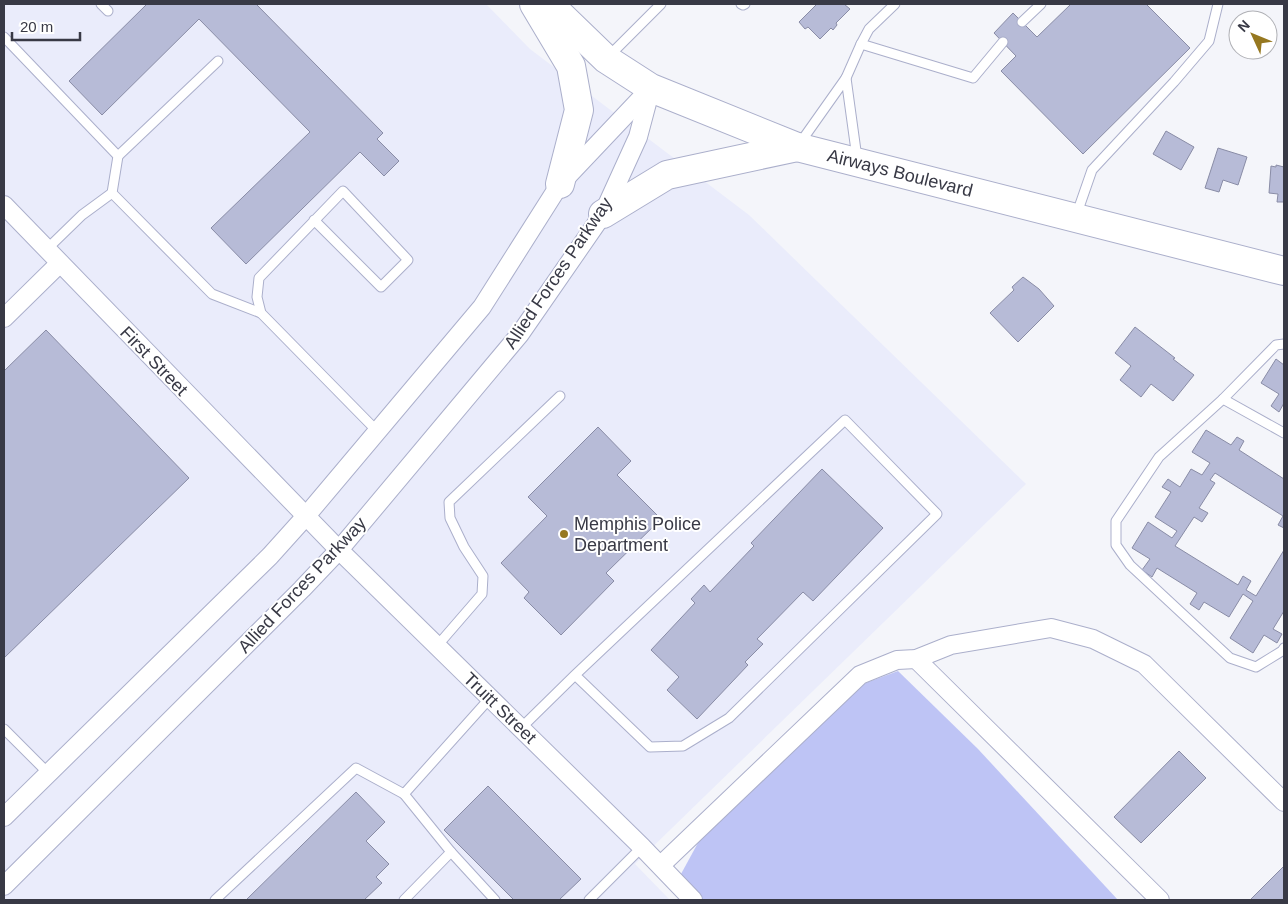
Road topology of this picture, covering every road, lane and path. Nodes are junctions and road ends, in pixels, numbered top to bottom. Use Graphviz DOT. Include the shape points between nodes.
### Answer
graph roads {
  1 [pos="101,4"];
  2 [pos="534,4"];
  3 [pos="661,4"];
  4 [pos="895,4"];
  5 [pos="1041,4"];
  6 [pos="1218,4"];
  7 [pos="558,9"];
  8 [pos="108,11"];
  9 [pos="1022,22"];
  10 [pos="4,37"];
  11 [pos="1003,42"];
  12 [pos="860,44"];
  13 [pos="606,59"];
  14 [pos="218,61"];
  15 [pos="846,78"];
  16 [pos="651,88"];
  17 [pos="797,146"];
  18 [pos="118,156"];
  19 [pos="858,163"];
  20 [pos="560,184"];
  21 [pos="112,193"];
  22 [pos="4,205"];
  23 [pos="603,214"];
  24 [pos="1075,218"];
  25 [pos="314,220"];
  26 [pos="46,250"];
  27 [pos="59,264"];
  28 [pos="1284,271"];
  29 [pos="261,313"];
  30 [pos="4,318"];
  31 [pos="1284,344"];
  32 [pos="560,396"];
  33 [pos="1223,399"];
  34 [pos="377,432"];
  35 [pos="1284,433"];
  36 [pos="306,516"];
  37 [pos="339,550"];
  38 [pos="437,646"];
  39 [pos="1284,648"];
  40 [pos="916,659"];
  41 [pos="576,675"];
  42 [pos="490,698"];
  43 [pos="521,728"];
  44 [pos="4,729"];
  45 [pos="48,773"];
  46 [pos="404,794"];
  47 [pos="1284,802"];
  48 [pos="4,817"];
  49 [pos="642,847"];
  50 [pos="452,852"];
  51 [pos="660,865"];
  52 [pos="4,886"];
  53 [pos="215,900"];
  54 [pos="404,900"];
  55 [pos="495,900"];
  56 [pos="589,900"];
  57 [pos="693,900"];
  58 [pos="1160,900"];
  1 -- 8 [label="lane"];
  2 -- 20 [label="main road" via="571,66 580,110"];
  3 -- 13 [label="lane"];
  4 -- 12 [label="lane" via="869,29"];
  5 -- 9 [label="lane"];
  6 -- 24 [label="lane" via="1209,41 1092,170"];
  7 -- 13 [label="main road, Airways Boulevard"];
  10 -- 18 [label="lane"];
  11 -- 12 [label="lane" via="973,78"];
  12 -- 15 [label="lane"];
  13 -- 16 [label="main road, Airways Boulevard"];
  14 -- 18 [label="lane"];
  15 -- 17 [label="lane"];
  15 -- 19 [label="lane"];
  16 -- 17 [label="main road, Airways Boulevard"];
  16 -- 20 [label="street"];
  16 -- 23 [label="street, Allied Forces Parkway" via="638,137"];
  17 -- 19 [label="main road, Airways Boulevard"];
  17 -- 23 [label="main road" via="667,175"];
  18 -- 21 [label="lane"];
  19 -- 24 [label="main road, Airways Boulevard"];
  20 -- 34 [label="street" via="482,307"];
  21 -- 26 [label="lane" via="82,215"];
  21 -- 29 [label="lane" via="212,294"];
  22 -- 26 [label="street, First Street"];
  23 -- 37 [label="street, Allied Forces Parkway" via="520,334"];
  24 -- 28 [label="main road, Airways Boulevard"];
  25 -- 25 [label="lane" via="343,191 408,260 381,287"];
  25 -- 29 [label="lane" via="259,278 257,296"];
  26 -- 27 [label="street, First Street"];
  27 -- 30 [label="street"];
  27 -- 36 [label="street, First Street"];
  29 -- 34 [label="lane"];
  31 -- 33 [label="lane" via="1276,345"];
  32 -- 38 [label="lane" via="449,502 450,518 483,576 482,594"];
  33 -- 35 [label="lane"];
  33 -- 39 [label="lane" via="1158,458 1116,520 1116,546 1130,565 1230,658 1256,667"];
  34 -- 36 [label="street"];
  36 -- 37 [label="street, Truitt Street"];
  36 -- 45 [label="street" via="270,556"];
  37 -- 38 [label="street, Truitt Street"];
  37 -- 52 [label="street, Allied Forces Parkway"];
  38 -- 42 [label="street, Truitt Street"];
  40 -- 47 [label="street" via="951,645 1051,628 1093,639 1144,664"];
  40 -- 51 [label="street" via="897,660 860,675"];
  40 -- 58 [label="street"];
  41 -- 41 [label="lane" via="845,420 937,514 730,718 683,746 650,747"];
  41 -- 43 [label="lane"];
  42 -- 43 [label="street, Truitt Street"];
  42 -- 46 [label="lane"];
  43 -- 49 [label="street, Truitt Street"];
  44 -- 45 [label="lane"];
  45 -- 48 [label="street"];
  46 -- 50 [label="lane"];
  46 -- 53 [label="lane" via="356,768"];
  49 -- 51 [label="street, Truitt Street"];
  49 -- 56 [label="lane"];
  50 -- 54 [label="lane"];
  50 -- 55 [label="lane"];
  51 -- 57 [label="street, Truitt Street"];
}
